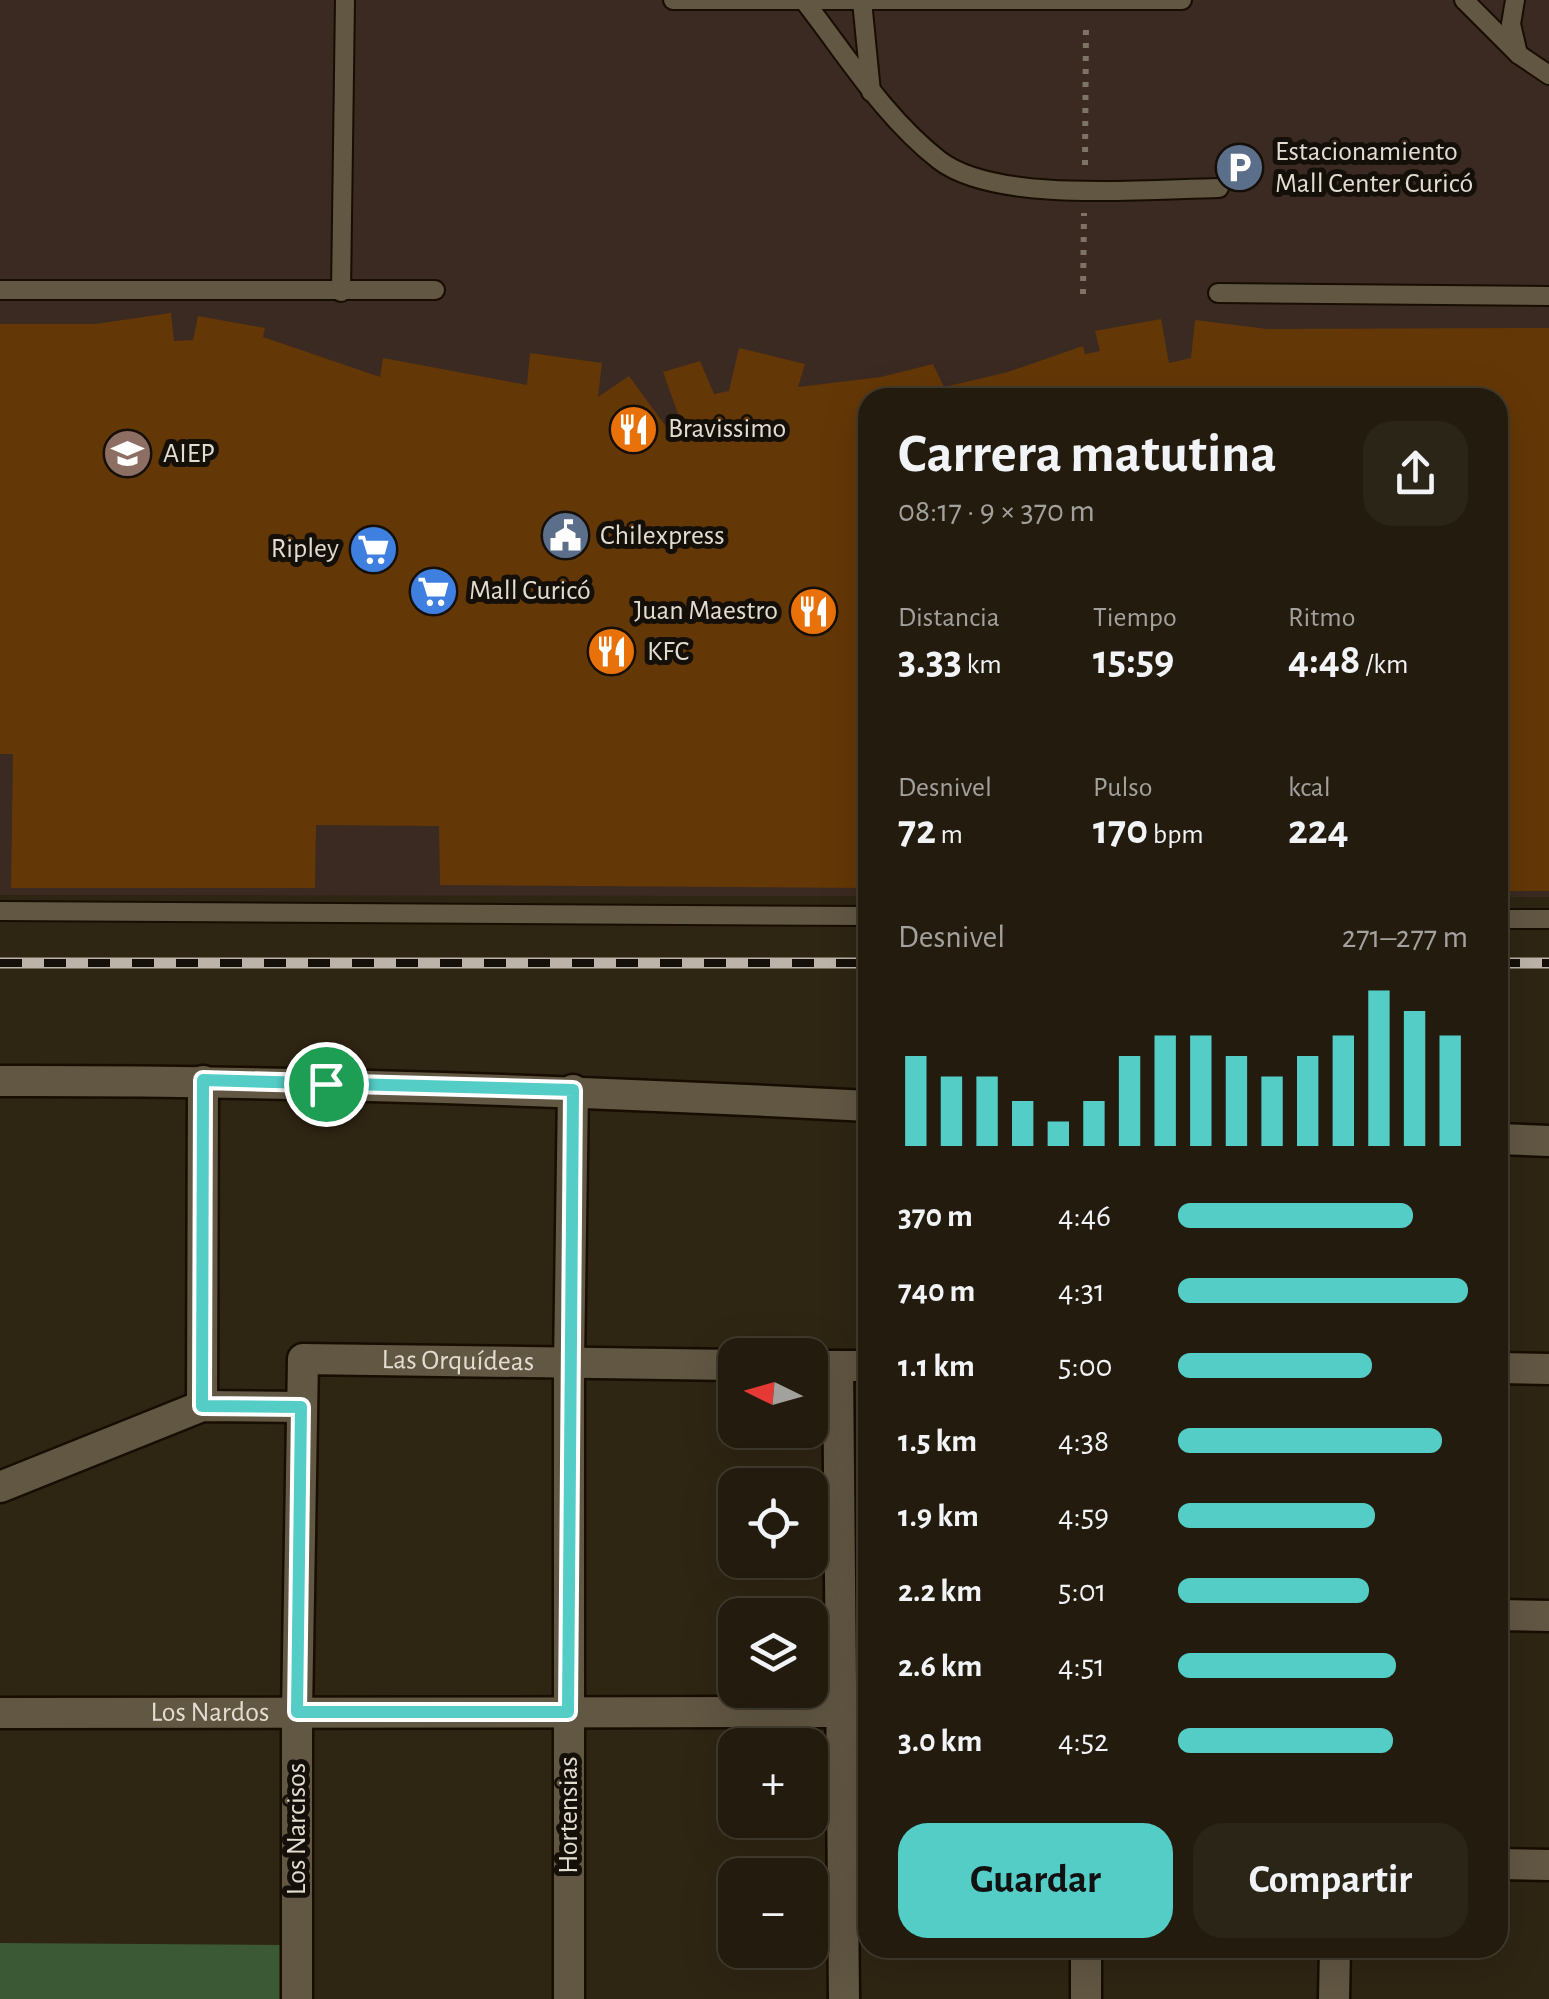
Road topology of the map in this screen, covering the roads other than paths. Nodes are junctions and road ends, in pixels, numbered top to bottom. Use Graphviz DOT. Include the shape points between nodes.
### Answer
graph roads {
  1 [pos="345,0"];
  2 [pos="673,0"];
  3 [pos="1182,0"];
  4 [pos="1464,0"];
  5 [pos="1515,0"];
  6 [pos="862,1"];
  7 [pos="804,2"];
  8 [pos="1086,2"];
  9 [pos="1518,54"];
  10 [pos="1549,75"];
  11 [pos="871,93"];
  12 [pos="1219,188"];
  13 [pos="0,290"];
  14 [pos="435,290"];
  15 [pos="341,292"];
  16 [pos="1218,294"];
  17 [pos="1549,296"];
  18 [pos="0,911"];
  19 [pos="858,916"];
  20 [pos="1508,919"];
  21 [pos="1549,919"];
  22 [pos="203,1080"];
  23 [pos="0,1081"];
  24 [pos="573,1090"];
  25 [pos="858,1105"];
  26 [pos="1508,1140"];
  27 [pos="1549,1142"];
  28 [pos="303,1359"];
  29 [pos="569,1364"];
  30 [pos="718,1366"];
  31 [pos="838,1366"];
  32 [pos="1508,1368"];
  33 [pos="1549,1369"];
  34 [pos="202,1406"];
  35 [pos="301,1407"];
  36 [pos="0,1487"];
  37 [pos="854,1614"];
  38 [pos="1508,1615"];
  39 [pos="1549,1616"];
  40 [pos="0,1712"];
  41 [pos="297,1712"];
  42 [pos="568,1712"];
  43 [pos="841,1712"];
  44 [pos="855,1851"];
  45 [pos="1508,1864"];
  46 [pos="1549,1866"];
  47 [pos="1086,1958"];
  48 [pos="1335,1958"];
  49 [pos="298,1999"];
  50 [pos="570,1999"];
  51 [pos="844,1999"];
  52 [pos="1086,1999"];
  53 [pos="1334,1999"];
  1 -- 15 [label="lane"];
  2 -- 7 [label="lane"];
  3 -- 8 [label="lane"];
  4 -- 9 [label="lane"];
  5 -- 9 [label="lane" via="1511,24"];
  6 -- 7 [label="lane"];
  6 -- 8 [label="lane"];
  6 -- 11 [label="lane"];
  7 -- 11 [label="lane"];
  9 -- 10 [label="lane"];
  11 -- 12 [label="lane" via="941,162 975,176 1031,188"];
  13 -- 15 [label="lane"];
  14 -- 15 [label="lane"];
  16 -- 17 [label="lane"];
  18 -- 19 [label="lane"];
  20 -- 21 [label="lane"];
  22 -- 23 [label="street"];
  22 -- 24 [label="street"];
  22 -- 34 [label="street"];
  24 -- 25 [label="street"];
  24 -- 29 [label="street, Hortensias"];
  26 -- 27 [label="street"];
  28 -- 29 [label="street, Las Orquídeas"];
  28 -- 35 [label="street, Los Narcisos"];
  29 -- 30 [label="street, Las Orquídeas"];
  29 -- 42 [label="street, Hortensias"];
  31 -- 37 [label="street"];
  32 -- 33 [label="street"];
  34 -- 35 [label="street"];
  34 -- 36 [label="street"];
  35 -- 41 [label="street, Los Narcisos"];
  37 -- 43 [label="street"];
  38 -- 39 [label="street"];
  40 -- 41 [label="street, Los Nardos"];
  41 -- 42 [label="street, Los Nardos"];
  41 -- 49 [label="street, Los Narcisos"];
  42 -- 43 [label="street, Los Nardos"];
  42 -- 50 [label="street, Hortensias"];
  43 -- 44 [label="street"];
  44 -- 51 [label="street"];
  45 -- 46 [label="street"];
  47 -- 52 [label="street"];
  48 -- 53 [label="street"];
}
